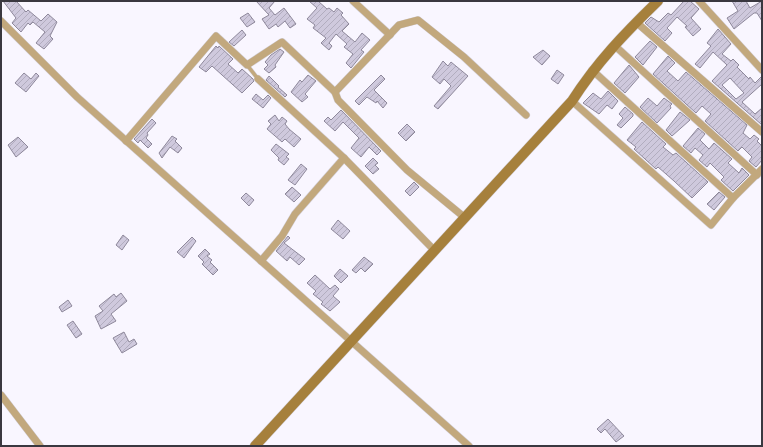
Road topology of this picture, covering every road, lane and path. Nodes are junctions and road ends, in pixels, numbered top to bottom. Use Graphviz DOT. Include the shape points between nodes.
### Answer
graph roads {
  1 [pos="352,1"];
  2 [pos="658,1"];
  3 [pos="699,1"];
  4 [pos="1,21"];
  5 [pos="636,22"];
  6 [pos="390,35"];
  7 [pos="614,45"];
  8 [pos="247,66"];
  9 [pos="592,70"];
  10 [pos="762,70"];
  11 [pos="258,79"];
  12 [pos="335,92"];
  13 [pos="572,101"];
  14 [pos="526,115"];
  15 [pos="762,132"];
  16 [pos="126,140"];
  17 [pos="344,158"];
  18 [pos="759,172"];
  19 [pos="733,198"];
  20 [pos="464,217"];
  21 [pos="434,250"];
  22 [pos="261,261"];
  23 [pos="351,340"];
  24 [pos="1,395"];
  25 [pos="40,446"];
  26 [pos="255,446"];
  27 [pos="469,446"];
  1 -- 6 [label="street"];
  2 -- 5 [label="street"];
  3 -- 10 [label="street"];
  4 -- 16 [label="street" via="77,97"];
  5 -- 7 [label="street"];
  5 -- 15 [label="street"];
  6 -- 12 [label="street"];
  6 -- 14 [label="street" via="399,25 418,20 464,57"];
  7 -- 9 [label="street"];
  7 -- 18 [label="street"];
  8 -- 11 [label="lane"];
  8 -- 12 [label="street" via="282,42"];
  8 -- 16 [label="street" via="216,36"];
  9 -- 13 [label="street"];
  9 -- 19 [label="street"];
  11 -- 17 [label="street"];
  12 -- 20 [label="street" via="338,100 407,170"];
  13 -- 19 [label="street" via="711,224"];
  13 -- 20 [label="street"];
  16 -- 22 [label="street"];
  17 -- 21 [label="street"];
  17 -- 22 [label="street" via="295,214 282,236"];
  18 -- 19 [label="street"];
  20 -- 21 [label="street"];
  21 -- 23 [label="street"];
  22 -- 23 [label="street"];
  23 -- 26 [label="street"];
  23 -- 27 [label="street"];
  24 -- 25 [label="street"];
}
